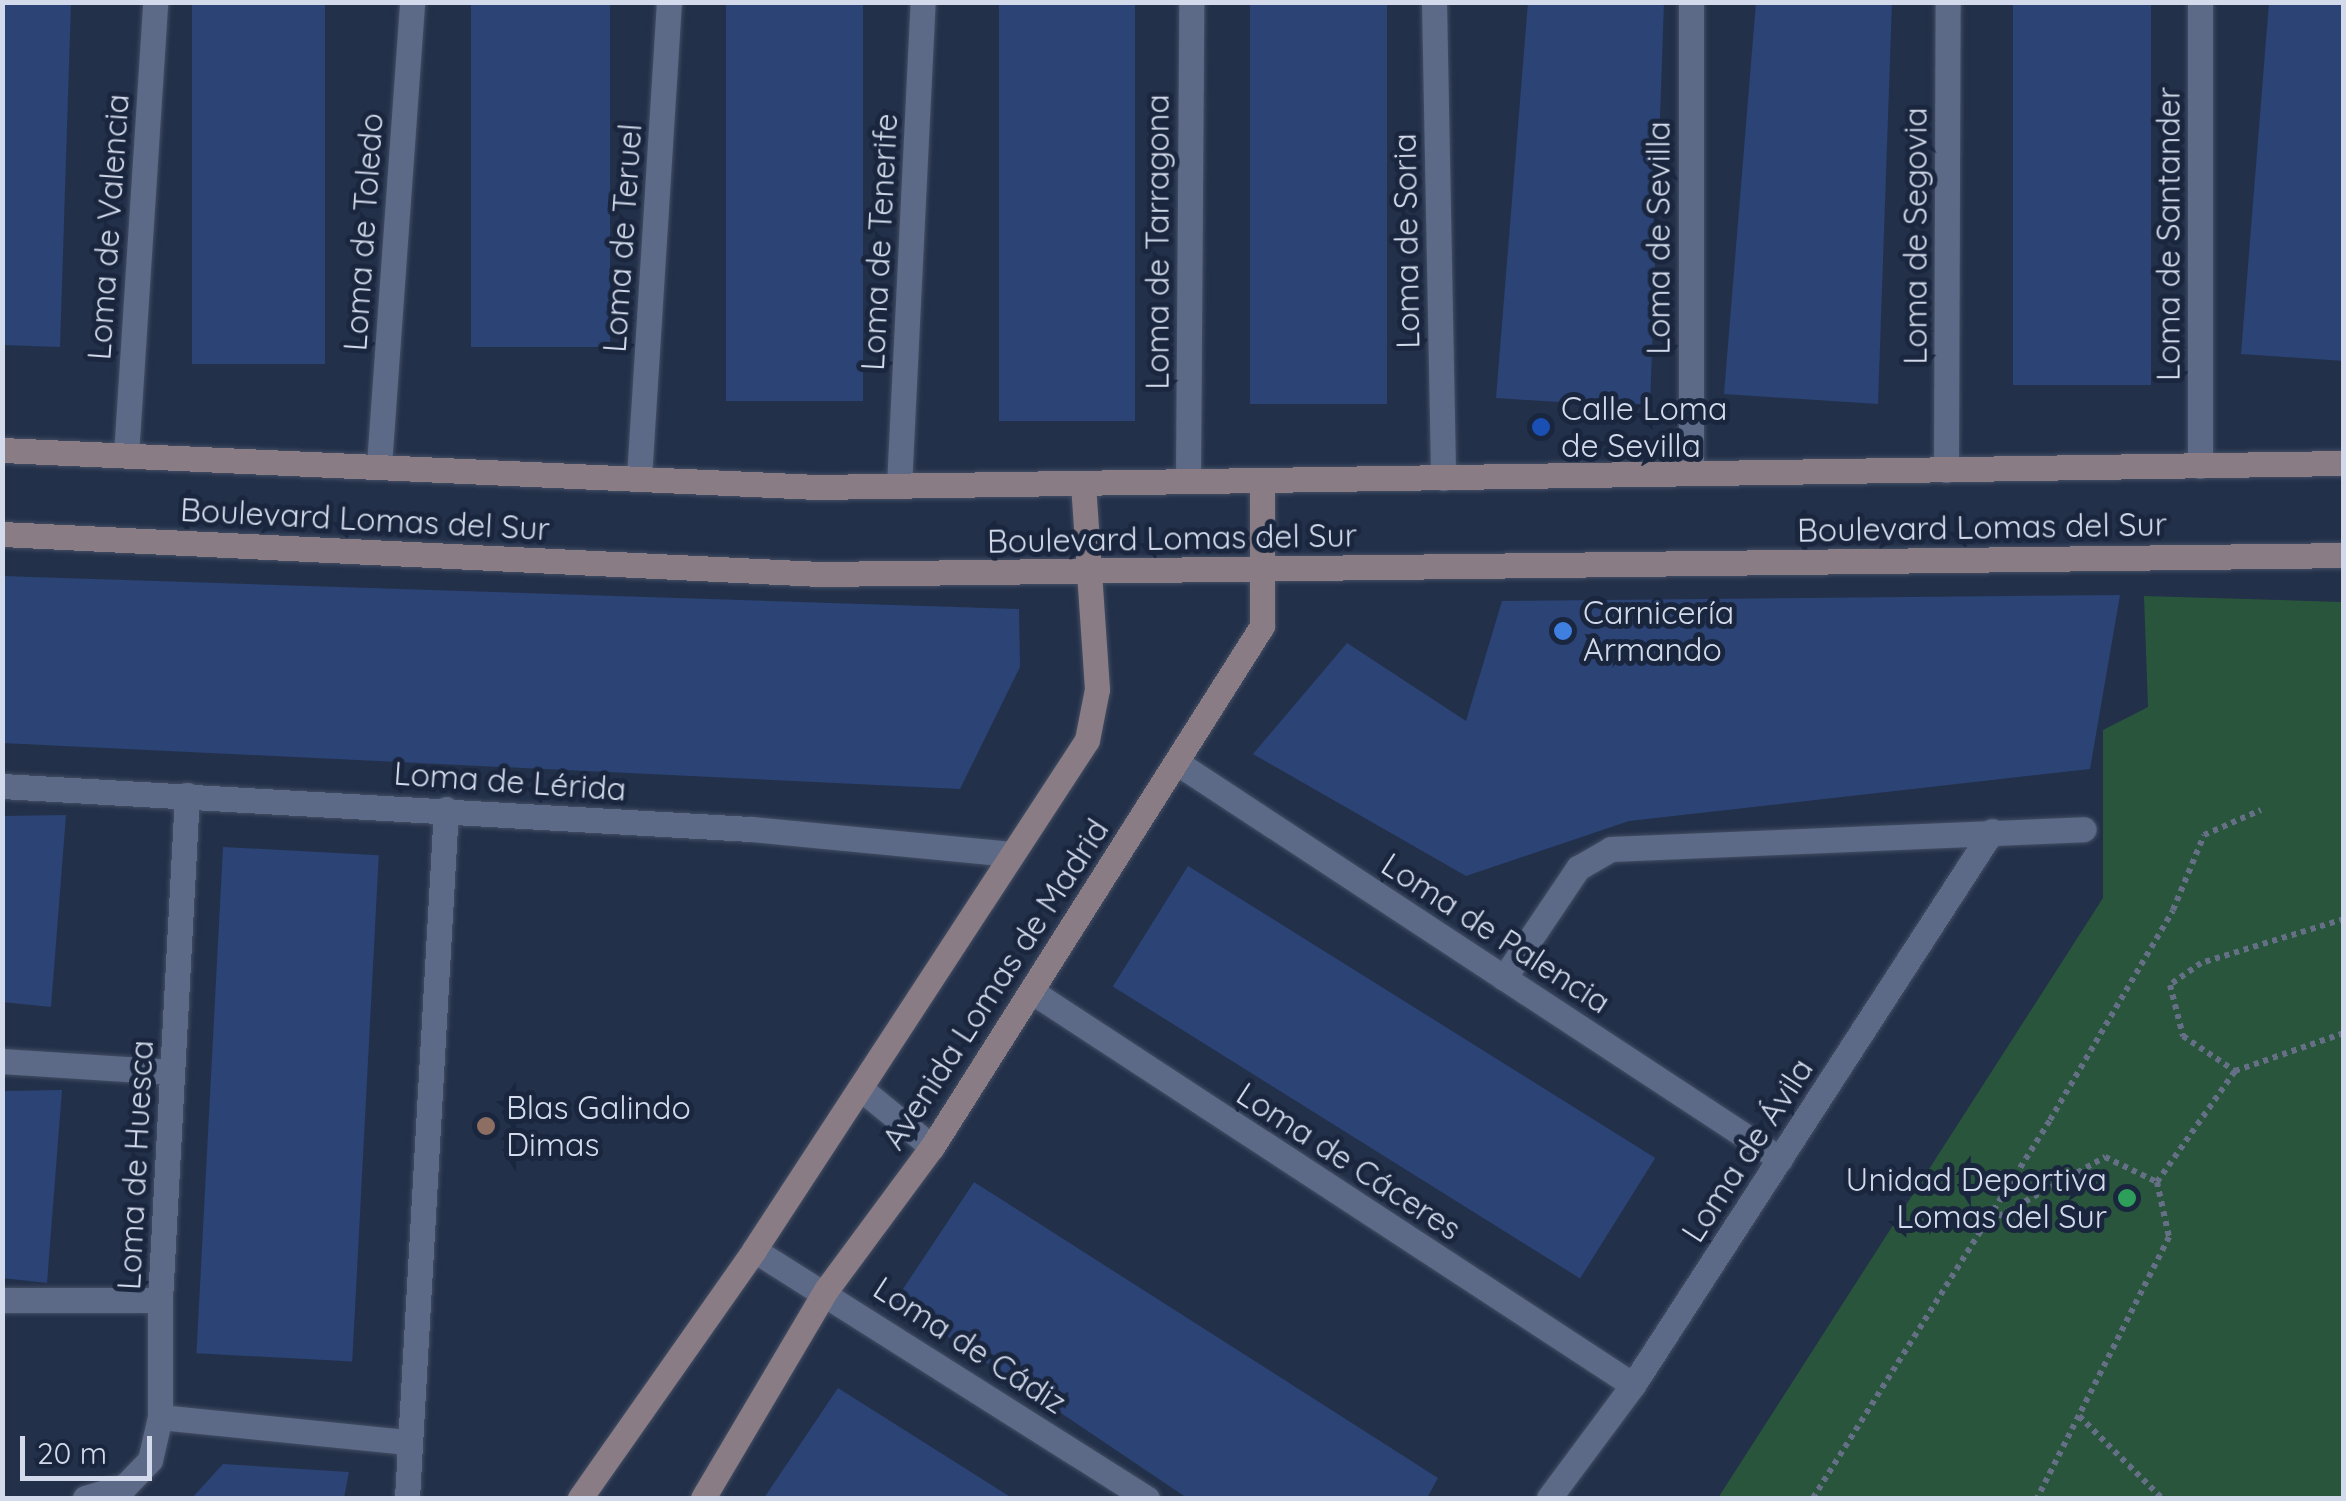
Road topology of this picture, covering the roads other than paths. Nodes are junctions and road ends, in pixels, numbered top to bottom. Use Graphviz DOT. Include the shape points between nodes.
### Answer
graph roads {
  1 [pos="155,2"];
  2 [pos="412,2"];
  3 [pos="670,2"];
  4 [pos="923,2"];
  5 [pos="1191,2"];
  6 [pos="1434,2"];
  7 [pos="1691,2"];
  8 [pos="1948,2"];
  9 [pos="2200,2"];
  10 [pos="2,450"];
  11 [pos="126,455"];
  12 [pos="2344,463"];
  13 [pos="379,465"];
  14 [pos="2200,466"];
  15 [pos="1946,470"];
  16 [pos="1691,473"];
  17 [pos="639,478"];
  18 [pos="1443,478"];
  19 [pos="1262,480"];
  20 [pos="1188,481"];
  21 [pos="1083,483"];
  22 [pos="899,486"];
  23 [pos="2,534"];
  24 [pos="2344,555"];
  25 [pos="1262,569"];
  26 [pos="1087,571"];
  27 [pos="1176,762"];
  28 [pos="2,786"];
  29 [pos="187,795"];
  30 [pos="446,809"];
  31 [pos="2084,829"];
  32 [pos="1992,832"];
  33 [pos="1012,854"];
  34 [pos="1504,978"];
  35 [pos="1030,991"];
  36 [pos="2,1061"];
  37 [pos="172,1072"];
  38 [pos="860,1088"];
  39 [pos="932,1147"];
  40 [pos="1780,1158"];
  41 [pos="754,1250"];
  42 [pos="826,1290"];
  43 [pos="2,1300"];
  44 [pos="160,1300"];
  45 [pos="1632,1385"];
  46 [pos="160,1416"];
  47 [pos="408,1442"];
  48 [pos="85,1498"];
  49 [pos="407,1498"];
  50 [pos="580,1498"];
  51 [pos="703,1498"];
  52 [pos="1147,1498"];
  53 [pos="1549,1498"];
  1 -- 11 [label="street, Loma de Valencia"];
  2 -- 13 [label="street, Loma de Toledo"];
  3 -- 17 [label="street, Loma de Teruel"];
  4 -- 22 [label="street, Loma de Tenerife"];
  5 -- 20 [label="street, Loma de Tarragona"];
  6 -- 18 [label="street, Loma de Soria"];
  7 -- 16 [label="street, Loma de Sevilla"];
  8 -- 15 [label="street, Loma de Segovia"];
  9 -- 14 [label="street, Loma de Santander"];
  10 -- 11 [label="street, Boulevard Lomas del Sur"];
  11 -- 13 [label="street, Boulevard Lomas del Sur"];
  12 -- 14 [label="street, Boulevard Lomas del Sur"];
  13 -- 17 [label="street, Boulevard Lomas del Sur"];
  14 -- 15 [label="street, Boulevard Lomas del Sur"];
  15 -- 16 [label="street, Boulevard Lomas del Sur"];
  16 -- 18 [label="street, Boulevard Lomas del Sur"];
  17 -- 22 [label="street, Boulevard Lomas del Sur"];
  18 -- 19 [label="street, Boulevard Lomas del Sur"];
  19 -- 20 [label="street, Boulevard Lomas del Sur"];
  19 -- 25 [label="street, Avenida Lomas de Madrid"];
  20 -- 21 [label="street, Boulevard Lomas del Sur"];
  21 -- 22 [label="street, Boulevard Lomas del Sur"];
  21 -- 26 [label="street, Avenida Lomas de Madrid"];
  23 -- 26 [label="street, Boulevard Lomas del Sur" via="819,574"];
  24 -- 25 [label="street, Boulevard Lomas del Sur"];
  25 -- 26 [label="street, Boulevard Lomas del Sur"];
  25 -- 27 [label="street, Avenida Lomas de Madrid" via="1262,626"];
  26 -- 33 [label="street, Avenida Lomas de Madrid" via="1097,689 1087,740"];
  27 -- 34 [label="street, Loma de Palencia"];
  27 -- 35 [label="street, Avenida Lomas de Madrid"];
  28 -- 29 [label="street, Loma de Lérida"];
  29 -- 30 [label="street, Loma de Lérida"];
  29 -- 37 [label="street, Loma de Huesca"];
  30 -- 33 [label="street, Loma de Lérida"];
  30 -- 47 [label="street"];
  31 -- 32 [label="street"];
  32 -- 34 [label="street" via="1611,849 1578,868"];
  32 -- 40 [label="street, Loma de Ávila"];
  33 -- 38 [label="street, Avenida Lomas de Madrid"];
  34 -- 40 [label="street, Loma de Palencia"];
  35 -- 39 [label="street, Avenida Lomas de Madrid"];
  35 -- 45 [label="street, Loma de Cáceres"];
  36 -- 37 [label="street"];
  37 -- 44 [label="street, Loma de Huesca"];
  38 -- 39 [label="street"];
  38 -- 41 [label="street, Avenida Lomas de Madrid"];
  39 -- 42 [label="street, Avenida Lomas de Madrid"];
  40 -- 45 [label="street, Loma de Ávila"];
  41 -- 42 [label="street, Loma de Cádiz"];
  41 -- 50 [label="street, Avenida Lomas de Madrid"];
  42 -- 51 [label="street, Avenida Lomas de Madrid"];
  42 -- 52 [label="street, Loma de Cádiz"];
  43 -- 44 [label="street"];
  44 -- 46 [label="street, Loma de Huesca"];
  45 -- 53 [label="street, Loma de Ávila"];
  46 -- 47 [label="street"];
  46 -- 48 [label="street, Loma de Huesca" via="150,1460 126,1486"];
  47 -- 49 [label="street"];
}
